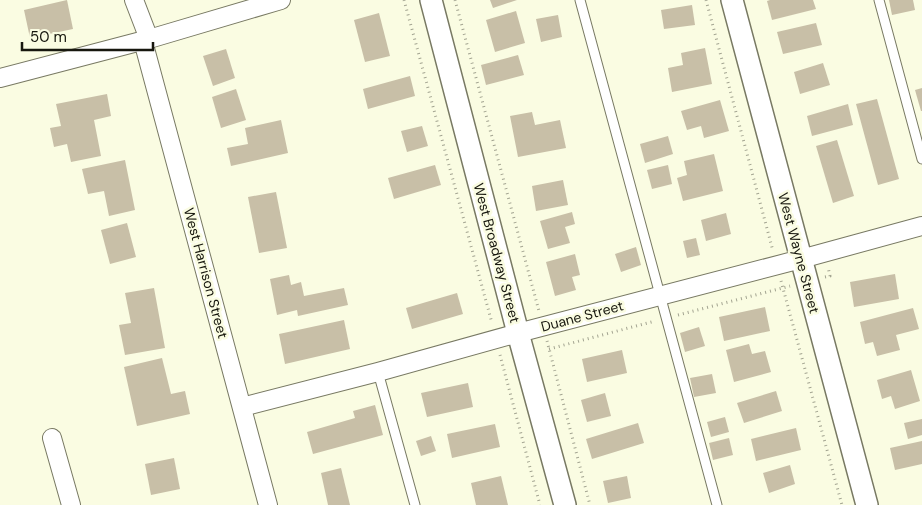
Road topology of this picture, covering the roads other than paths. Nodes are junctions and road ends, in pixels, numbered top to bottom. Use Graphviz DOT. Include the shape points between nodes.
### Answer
graph roads {
  1 [pos="134,0"];
  2 [pos="281,0"];
  3 [pos="431,0"];
  4 [pos="580,0"];
  5 [pos="732,0"];
  6 [pos="879,0"];
  7 [pos="146,40"];
  8 [pos="0,78"];
  9 [pos="922,159"];
  10 [pos="922,226"];
  11 [pos="801,259"];
  12 [pos="660,296"];
  13 [pos="518,333"];
  14 [pos="378,372"];
  15 [pos="242,407"];
  16 [pos="52,438"];
  17 [pos="72,505"];
  18 [pos="268,505"];
  19 [pos="416,505"];
  20 [pos="565,505"];
  21 [pos="717,505"];
  22 [pos="867,505"];
  1 -- 7 [label="street, West Harrison Street"];
  2 -- 7 [label="street"];
  3 -- 13 [label="street, West Broadway Street"];
  4 -- 12 [label="lane"];
  5 -- 11 [label="street, West Wayne Street"];
  6 -- 9 [label="lane"];
  7 -- 8 [label="street"];
  7 -- 15 [label="street, West Harrison Street"];
  10 -- 11 [label="street, Duane Street"];
  11 -- 12 [label="street, Duane Street"];
  11 -- 22 [label="street, West Wayne Street"];
  12 -- 13 [label="street, Duane Street"];
  12 -- 21 [label="lane"];
  13 -- 14 [label="street, Duane Street"];
  13 -- 20 [label="street, West Broadway Street"];
  14 -- 15 [label="street, Duane Street"];
  14 -- 19 [label="lane"];
  15 -- 18 [label="street, West Harrison Street"];
  16 -- 17 [label="street"];
}
